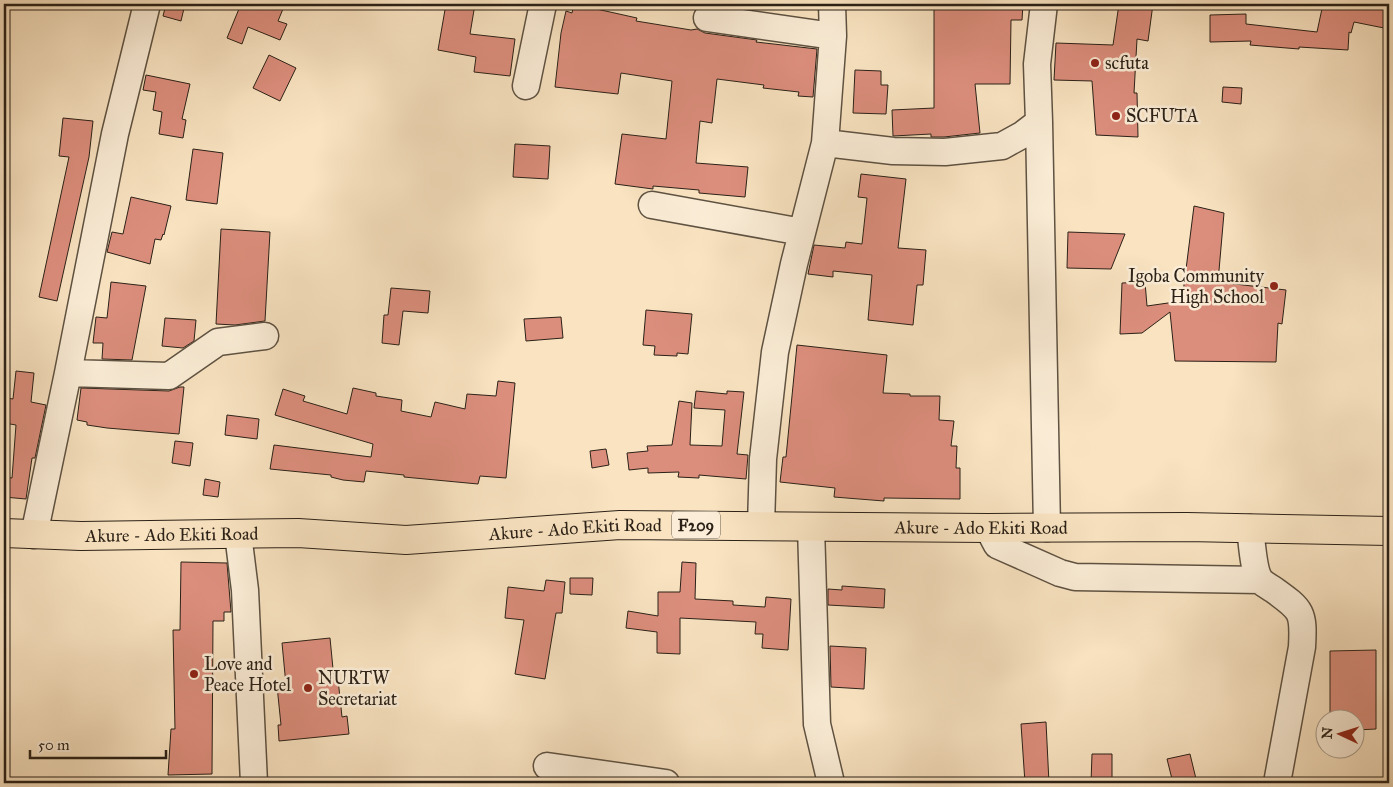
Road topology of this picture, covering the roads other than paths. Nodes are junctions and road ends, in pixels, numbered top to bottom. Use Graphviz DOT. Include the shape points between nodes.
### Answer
graph roads {
  1 [pos="147,4"];
  2 [pos="542,4"];
  3 [pos="832,4"];
  4 [pos="1044,4"];
  5 [pos="707,18"];
  6 [pos="833,36"];
  7 [pos="526,86"];
  8 [pos="1039,122"];
  9 [pos="825,142"];
  10 [pos="652,205"];
  11 [pos="802,232"];
  12 [pos="265,336"];
  13 [pos="68,373"];
  14 [pos="761,526"];
  15 [pos="811,527"];
  16 [pos="988,528"];
  17 [pos="1047,528"];
  18 [pos="1250,528"];
  19 [pos="1389,531"];
  20 [pos="4,533"];
  21 [pos="238,534"];
  22 [pos="34,535"];
  23 [pos="1260,580"];
  24 [pos="547,766"];
  25 [pos="254,783"];
  26 [pos="666,783"];
  27 [pos="831,783"];
  28 [pos="1276,783"];
  1 -- 13 [label="street" via="115,134"];
  2 -- 7 [label="street"];
  3 -- 6 [label="street"];
  4 -- 8 [label="street" via="1037,64"];
  5 -- 6 [label="street"];
  6 -- 9 [label="street"];
  8 -- 9 [label="street" via="1002,146 945,152 894,151"];
  8 -- 17 [label="street"];
  9 -- 11 [label="street"];
  10 -- 11 [label="street"];
  11 -- 14 [label="street" via="774,352 763,459"];
  12 -- 13 [label="street" via="218,342 169,376"];
  13 -- 22 [label="street"];
  14 -- 15 [label="main road, Akure - Ado Ekiti Road / F209"];
  14 -- 21 [label="main road, Akure - Ado Ekiti Road / F209" via="620,525 406,540 298,533"];
  15 -- 16 [label="main road, Akure - Ado Ekiti Road / F209"];
  15 -- 27 [label="street" via="817,724"];
  16 -- 17 [label="main road, Akure - Ado Ekiti Road / F209"];
  16 -- 23 [label="street" via="997,545 1075,577"];
  17 -- 18 [label="main road, Akure - Ado Ekiti Road / F209"];
  18 -- 19 [label="main road, Akure - Ado Ekiti Road / F209"];
  18 -- 23 [label="street"];
  20 -- 22 [label="main road, Akure - Ado Ekiti Road / F209"];
  21 -- 22 [label="main road, Akure - Ado Ekiti Road / F209"];
  21 -- 25 [label="street" via="245,590"];
  23 -- 28 [label="street" via="1295,606 1301,614 1303,630"];
  24 -- 26 [label="street"];
}
